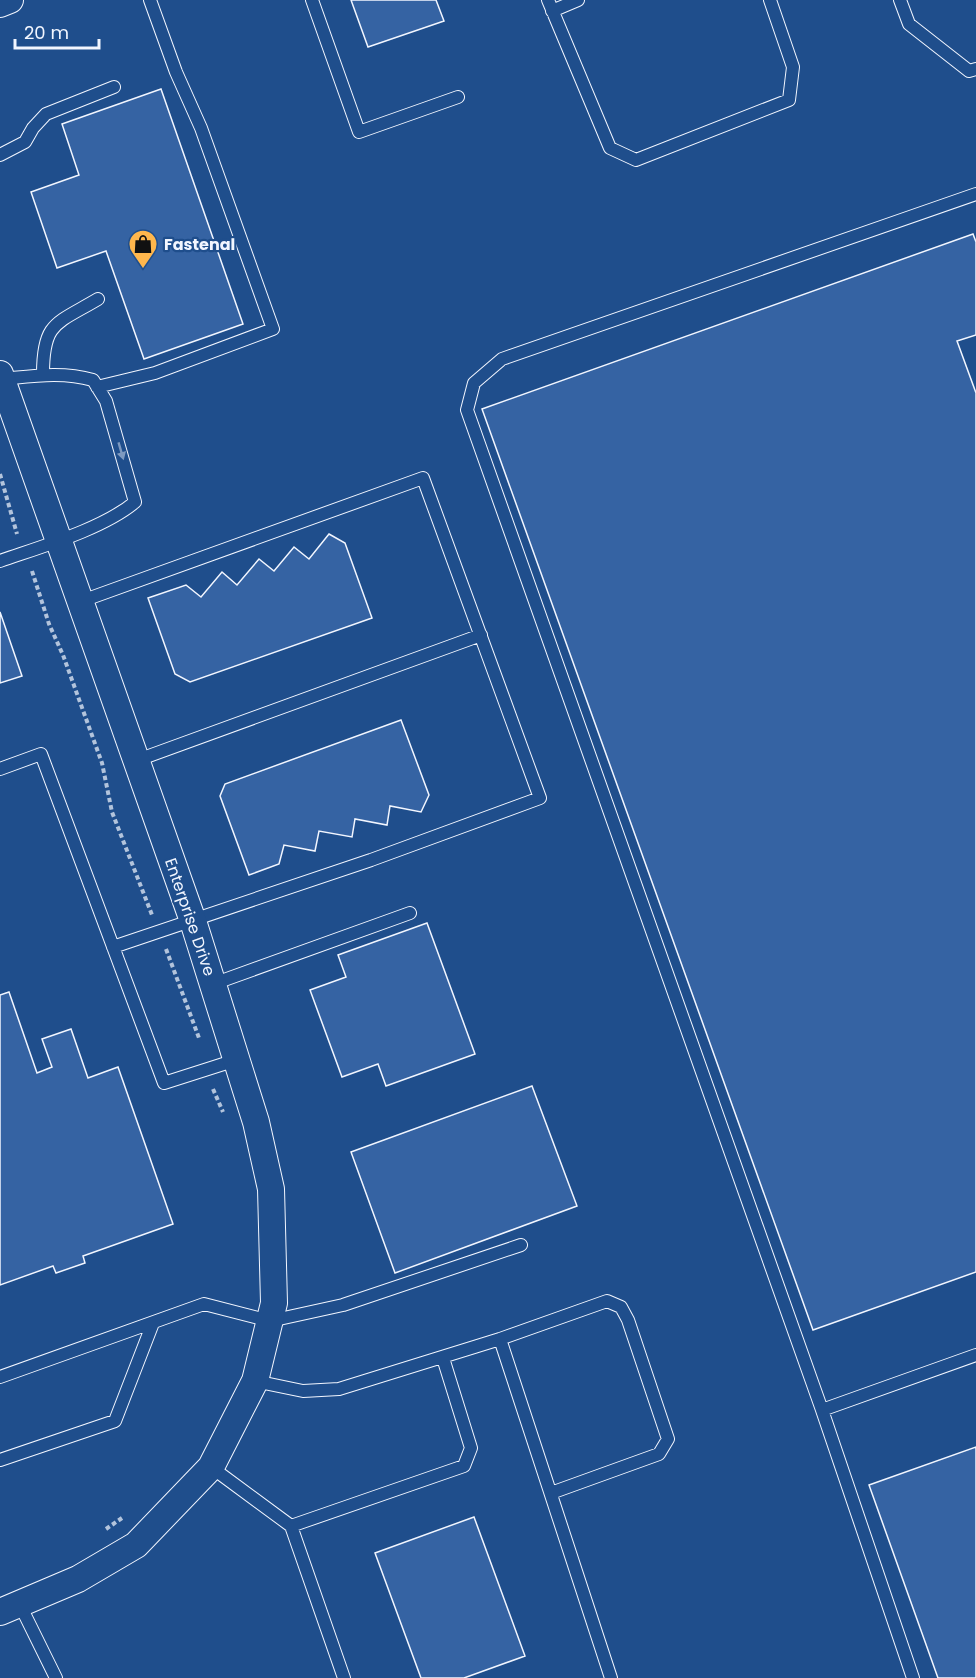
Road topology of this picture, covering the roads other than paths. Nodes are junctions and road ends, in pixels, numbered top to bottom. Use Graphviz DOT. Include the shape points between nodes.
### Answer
graph roads {
  1 [pos="10,0"];
  2 [pos="150,0"];
  3 [pos="312,0"];
  4 [pos="578,0"];
  5 [pos="770,0"];
  6 [pos="900,0"];
  7 [pos="0,4"];
  8 [pos="550,5"];
  9 [pos="976,69"];
  10 [pos="114,87"];
  11 [pos="458,97"];
  12 [pos="0,155"];
  13 [pos="976,194"];
  14 [pos="98,299"];
  15 [pos="43,374"];
  16 [pos="1,377"];
  17 [pos="97,387"];
  18 [pos="58,541"];
  19 [pos="0,561"];
  20 [pos="79,602"];
  21 [pos="481,635"];
  22 [pos="135,761"];
  23 [pos="0,769"];
  24 [pos="410,913"];
  25 [pos="193,921"];
  26 [pos="113,947"];
  27 [pos="213,984"];
  28 [pos="236,1060"];
  29 [pos="521,1245"];
  30 [pos="270,1321"];
  31 [pos="153,1323"];
  32 [pos="500,1340"];
  33 [pos="976,1355"];
  34 [pos="443,1358"];
  35 [pos="0,1377"];
  36 [pos="255,1382"];
  37 [pos="822,1410"];
  38 [pos="0,1460"];
  39 [pos="211,1467"];
  40 [pos="551,1493"];
  41 [pos="291,1526"];
  42 [pos="10,1608"];
  43 [pos="56,1678"];
  44 [pos="344,1678"];
  45 [pos="611,1678"];
  46 [pos="913,1678"];
  1 -- 7 [label="street"];
  2 -- 17 [label="lane" via="273,329 155,374"];
  3 -- 11 [label="lane" via="359,132"];
  4 -- 8 [label="lane"];
  5 -- 8 [label="lane" via="794,67 789,100 636,160 610,148"];
  6 -- 9 [label="lane" via="909,24 969,71"];
  10 -- 12 [label="lane" via="46,114 25,142"];
  13 -- 37 [label="lane" via="502,359 474,383 467,410"];
  14 -- 15 [label="lane" via="50,329 43,348"];
  15 -- 16 [label="lane"];
  15 -- 17 [label="lane" via="73,374 93,380"];
  16 -- 18 [label="street, Enterprise Drive"];
  17 -- 18 [label="lane, one-way" via="106,401 135,502 124,512"];
  18 -- 19 [label="lane"];
  18 -- 20 [label="street, Enterprise Drive"];
  20 -- 21 [label="lane" via="423,477"];
  20 -- 22 [label="street, Enterprise Drive"];
  21 -- 22 [label="lane"];
  21 -- 25 [label="lane" via="540,798"];
  22 -- 25 [label="street, Enterprise Drive"];
  23 -- 26 [label="lane" via="41,754"];
  24 -- 27 [label="lane"];
  25 -- 26 [label="lane"];
  25 -- 27 [label="street, Enterprise Drive"];
  26 -- 28 [label="lane" via="164,1083"];
  27 -- 28 [label="street, Enterprise Drive"];
  28 -- 30 [label="street, Enterprise Drive" via="256,1122 271,1189 274,1303"];
  29 -- 30 [label="lane" via="343,1305"];
  30 -- 31 [label="lane" via="204,1304"];
  30 -- 36 [label="street, Enterprise Drive"];
  31 -- 35 [label="lane"];
  31 -- 38 [label="lane" via="115,1421"];
  32 -- 34 [label="lane"];
  32 -- 40 [label="lane"];
  32 -- 40 [label="lane" via="607,1301 621,1307 668,1438 659,1454"];
  33 -- 37 [label="lane"];
  34 -- 36 [label="lane" via="339,1389 303,1391"];
  34 -- 41 [label="lane" via="471,1448 464,1466"];
  36 -- 39 [label="street, Enterprise Drive"];
  37 -- 46 [label="lane"];
  39 -- 41 [label="lane"];
  39 -- 42 [label="street, Enterprise Drive" via="136,1545 78,1579"];
  40 -- 45 [label="lane"];
  41 -- 44 [label="lane"];
  42 -- 43 [label="lane"];
}
